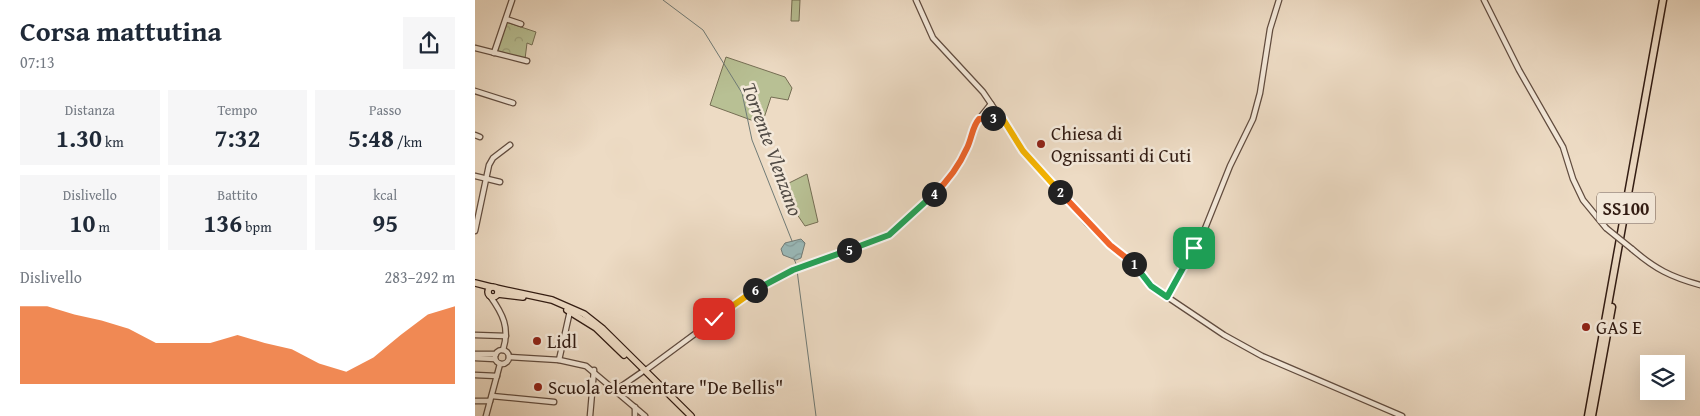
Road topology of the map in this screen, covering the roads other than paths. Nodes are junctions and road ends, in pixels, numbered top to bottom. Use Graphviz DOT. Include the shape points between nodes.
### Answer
graph roads {
  1 [pos="512,0"];
  2 [pos="916,0"];
  3 [pos="1279,0"];
  4 [pos="1484,0"];
  5 [pos="1663,0"];
  6 [pos="1667,0"];
  7 [pos="506,19"];
  8 [pos="521,24"];
  9 [pos="475,48"];
  10 [pos="494,53"];
  11 [pos="527,61"];
  12 [pos="475,91"];
  13 [pos="513,103"];
  14 [pos="991,104"];
  15 [pos="979,119"];
  16 [pos="1003,119"];
  17 [pos="510,145"];
  18 [pos="475,176"];
  19 [pos="486,179"];
  20 [pos="500,182"];
  21 [pos="476,219"];
  22 [pos="475,231"];
  23 [pos="475,285"];
  24 [pos="1700,285"];
  25 [pos="493,292"];
  26 [pos="1167,297"];
  27 [pos="570,311"];
  28 [pos="475,334"];
  29 [pos="506,336"];
  30 [pos="503,350"];
  31 [pos="475,354"];
  32 [pos="495,357"];
  33 [pos="509,357"];
  34 [pos="475,358"];
  35 [pos="559,360"];
  36 [pos="500,364"];
  37 [pos="594,370"];
  38 [pos="644,371"];
  39 [pos="475,375"];
  40 [pos="497,376"];
  41 [pos="616,390"];
  42 [pos="491,398"];
  43 [pos="475,401"];
  44 [pos="554,402"];
  45 [pos="635,407"];
  46 [pos="486,416"];
  47 [pos="590,416"];
  48 [pos="635,416"];
  49 [pos="645,416"];
  50 [pos="691,416"];
  51 [pos="1402,416"];
  52 [pos="1588,416"];
  53 [pos="1592,416"];
  1 -- 7 [label="street"];
  2 -- 14 [label="street" via="933,38"];
  3 -- 26 [label="street" via="1253,120 1204,231"];
  4 -- 24 [label="street, bridge" via="1563,147 1583,200 1606,228 1651,266 1673,278"];
  5 -- 52 [label="highway, SS100"];
  6 -- 53 [label="highway, SS100"];
  7 -- 8 [label="street"];
  7 -- 10 [label="street"];
  9 -- 10 [label="street"];
  10 -- 11 [label="street"];
  12 -- 13 [label="street"];
  14 -- 15 [label="street"];
  14 -- 16 [label="street"];
  15 -- 16 [label="street"];
  15 -- 38 [label="street" via="958,166 943,185 889,235 793,270 757,288"];
  16 -- 26 [label="street" via="1023,151 1087,222 1133,264 1151,286"];
  17 -- 19 [label="street" via="492,158"];
  18 -- 19 [label="street"];
  19 -- 20 [label="street"];
  19 -- 21 [label="street"];
  21 -- 22 [label="street"];
  23 -- 25 [label="main road"];
  25 -- 27 [label="main road"];
  25 -- 29 [label="street" via="503,315"];
  25 -- 38 [label="main road" via="552,300 577,310 598,324"];
  26 -- 51 [label="street" via="1262,356"];
  27 -- 35 [label="street"];
  27 -- 38 [label="main road" via="596,328"];
  28 -- 29 [label="street"];
  29 -- 30 [label="street"];
  30 -- 32 [label="street"];
  30 -- 33 [label="street"];
  31 -- 32 [label="street"];
  32 -- 34 [label="street"];
  32 -- 36 [label="street"];
  33 -- 35 [label="street"];
  33 -- 36 [label="street" via="506,363"];
  35 -- 37 [label="street"];
  36 -- 40 [label="street"];
  37 -- 41 [label="street"];
  37 -- 47 [label="street"];
  38 -- 41 [label="street"];
  38 -- 50 [label="main road"];
  39 -- 40 [label="street"];
  40 -- 42 [label="street"];
  41 -- 45 [label="street"];
  42 -- 43 [label="street"];
  42 -- 44 [label="street"];
  42 -- 46 [label="street"];
  45 -- 48 [label="street"];
  45 -- 49 [label="street"];
}
